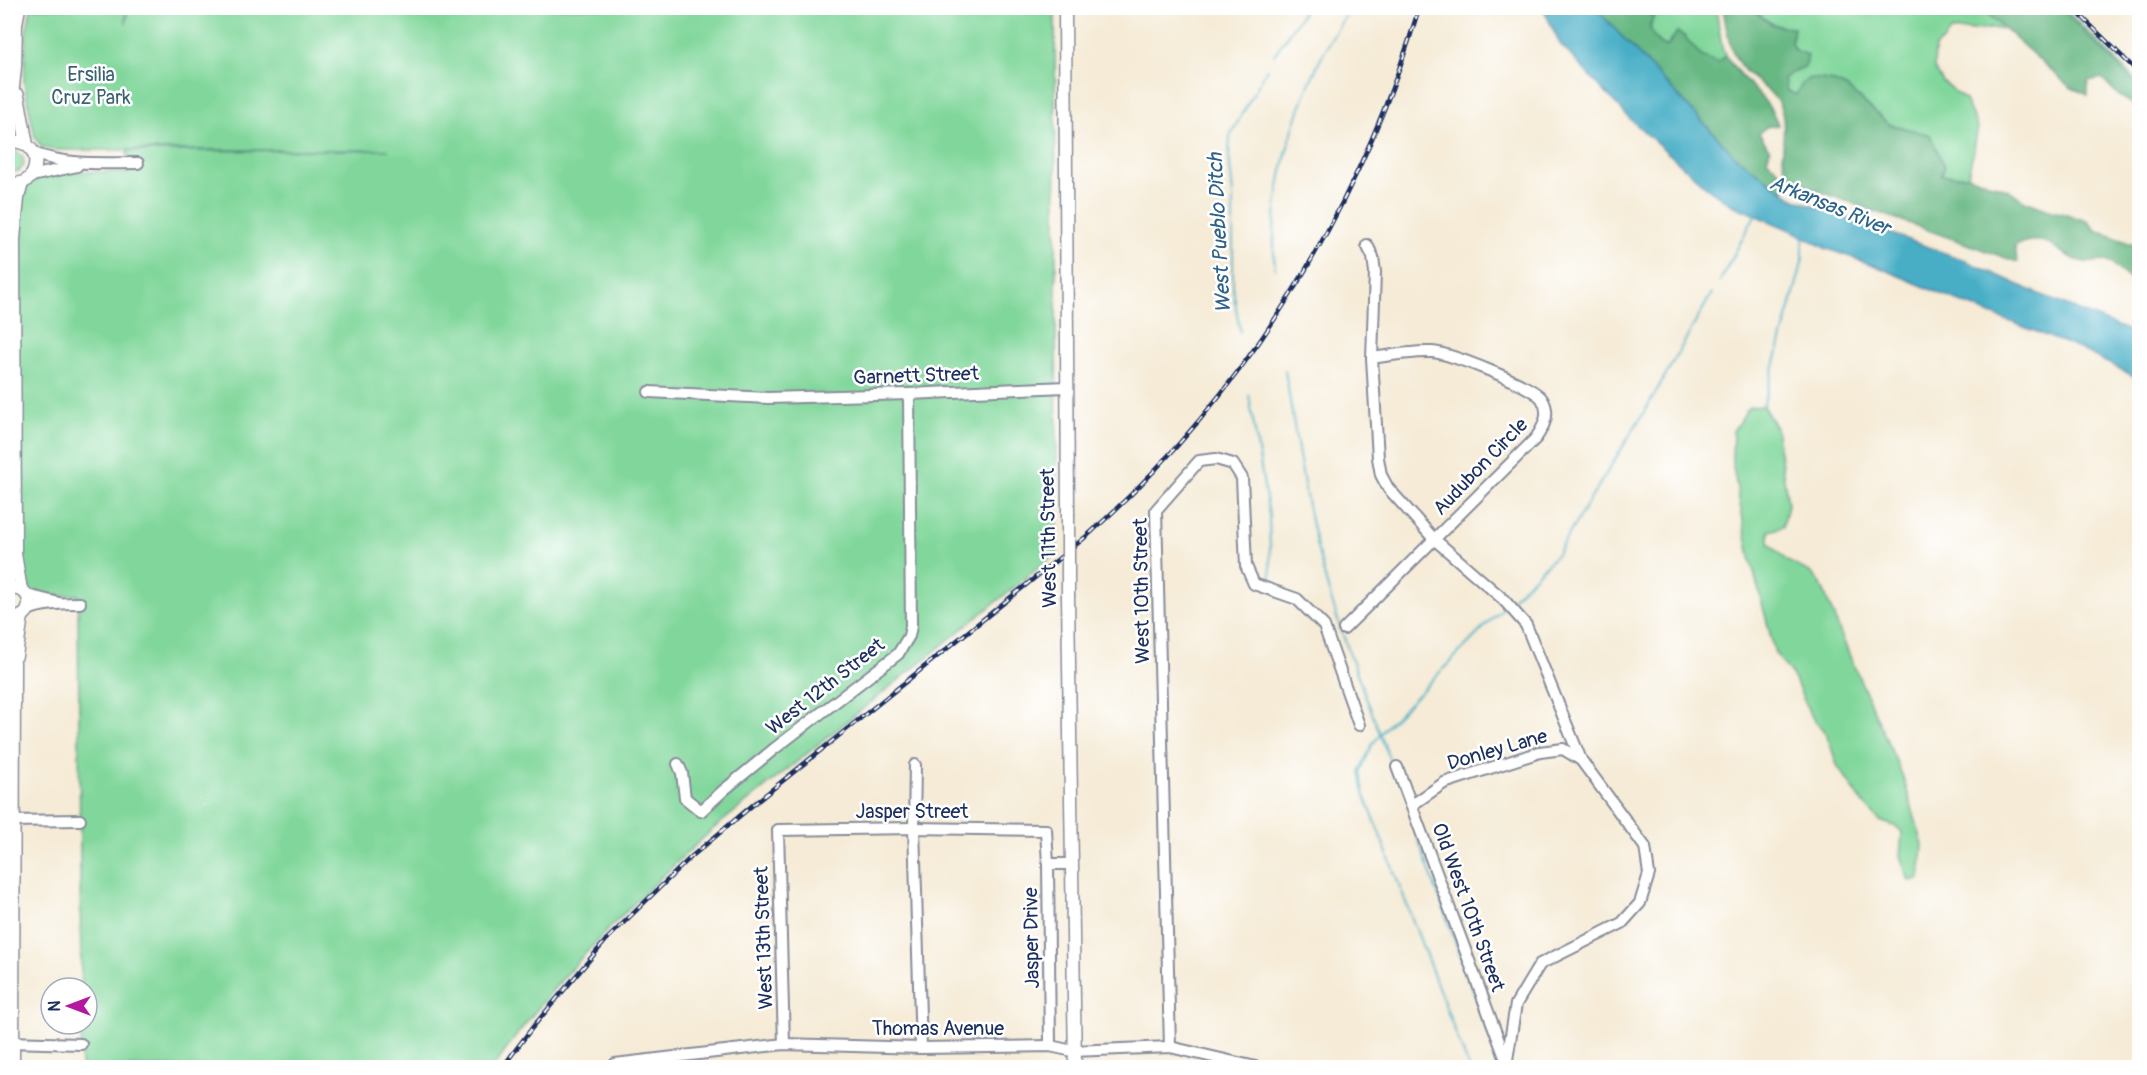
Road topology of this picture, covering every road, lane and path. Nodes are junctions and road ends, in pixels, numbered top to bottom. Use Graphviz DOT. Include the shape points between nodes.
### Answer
graph roads {
  1 [pos="19,8"];
  2 [pos="1065,8"];
  3 [pos="15,67"];
  4 [pos="8,137"];
  5 [pos="8,142"];
  6 [pos="30,149"];
  7 [pos="95,163"];
  8 [pos="138,163"];
  9 [pos="27,180"];
  10 [pos="8,183"];
  11 [pos="8,207"];
  12 [pos="14,239"];
  13 [pos="1367,245"];
  14 [pos="1372,358"];
  15 [pos="1066,387"];
  16 [pos="649,392"];
  17 [pos="909,394"];
  18 [pos="1434,538"];
  19 [pos="15,554"];
  20 [pos="8,589"];
  21 [pos="24,593"];
  22 [pos="60,603"];
  23 [pos="80,603"];
  24 [pos="24,614"];
  25 [pos="8,617"];
  26 [pos="1344,629"];
  27 [pos="14,663"];
  28 [pos="1359,725"];
  29 [pos="1581,760"];
  30 [pos="678,764"];
  31 [pos="915,765"];
  32 [pos="1397,768"];
  33 [pos="1412,805"];
  34 [pos="80,820"];
  35 [pos="11,821"];
  36 [pos="914,828"];
  37 [pos="778,830"];
  38 [pos="1046,830"];
  39 [pos="1048,864"];
  40 [pos="1071,864"];
  41 [pos="10,1042"];
  42 [pos="81,1044"];
  43 [pos="784,1044"];
  44 [pos="1050,1046"];
  45 [pos="1170,1047"];
  46 [pos="921,1048"];
  47 [pos="1073,1051"];
  48 [pos="615,1064"];
  49 [pos="1508,1064"];
  50 [pos="13,1068"];
  51 [pos="1075,1068"];
  52 [pos="1260,1068"];
  1 -- 3 [label="street"];
  2 -- 15 [label="street, West 11th Street"];
  3 -- 4 [label="street"];
  3 -- 6 [label="street" via="19,106"];
  5 -- 6 [label="street"];
  6 -- 7 [label="street" via="47,159"];
  6 -- 9 [label="street" via="36,165"];
  7 -- 8 [label="street"];
  7 -- 9 [label="street"];
  9 -- 10 [label="street"];
  9 -- 12 [label="street" via="18,198"];
  11 -- 12 [label="street"];
  12 -- 19 [label="street"];
  13 -- 14 [label="street" via="1375,272"];
  14 -- 18 [label="street" via="1381,475 1388,488"];
  14 -- 18 [label="street, Audubon Circle" via="1417,352 1444,354 1530,388 1542,398 1547,411 1536,438"];
  15 -- 17 [label="street, Garnett Street"];
  15 -- 40 [label="street, West 11th Street, bridge"];
  16 -- 17 [label="street, Garnett Street" via="768,398"];
  17 -- 30 [label="street, West 12th Street" via="911,626 903,646 898,654 701,811 685,798"];
  18 -- 26 [label="street, Audubon Circle"];
  18 -- 29 [label="street" via="1526,625"];
  19 -- 20 [label="street"];
  19 -- 21 [label="street"];
  20 -- 21 [label="street"];
  21 -- 22 [label="street"];
  21 -- 24 [label="street" via="29,602"];
  22 -- 23 [label="street"];
  22 -- 24 [label="street" via="31,608"];
  24 -- 25 [label="street"];
  24 -- 27 [label="street"];
  25 -- 27 [label="street"];
  27 -- 35 [label="street"];
  28 -- 45 [label="street, West 10th Street" via="1324,626 1297,599 1254,584 1246,566 1242,478 1233,464 1216,459 1199,461 1156,510"];
  29 -- 33 [label="street, Donley Lane" via="1563,749 1540,752 1444,783"];
  29 -- 49 [label="street" via="1645,847 1649,874 1640,903 1622,923 1540,964 1516,1004"];
  31 -- 36 [label="street"];
  32 -- 33 [label="street, Old West 10th Street"];
  33 -- 49 [label="street, Old West 10th Street"];
  34 -- 35 [label="street"];
  35 -- 41 [label="street"];
  36 -- 37 [label="street, Jasper Street"];
  36 -- 38 [label="street, Jasper Street"];
  36 -- 46 [label="street"];
  37 -- 43 [label="street, West 13th Street"];
  38 -- 39 [label="street, Jasper Drive"];
  39 -- 40 [label="street"];
  39 -- 44 [label="street, Jasper Drive"];
  40 -- 47 [label="street, West 11th Street"];
  41 -- 42 [label="street"];
  41 -- 50 [label="street"];
  43 -- 46 [label="street, Thomas Avenue"];
  43 -- 48 [label="street, Thomas Avenue"];
  44 -- 46 [label="street, Thomas Avenue"];
  44 -- 47 [label="street, Thomas Avenue"];
  45 -- 47 [label="street, Thomas Avenue"];
  45 -- 52 [label="street, Thomas Avenue"];
  47 -- 51 [label="street, West 11th Street"];
}
